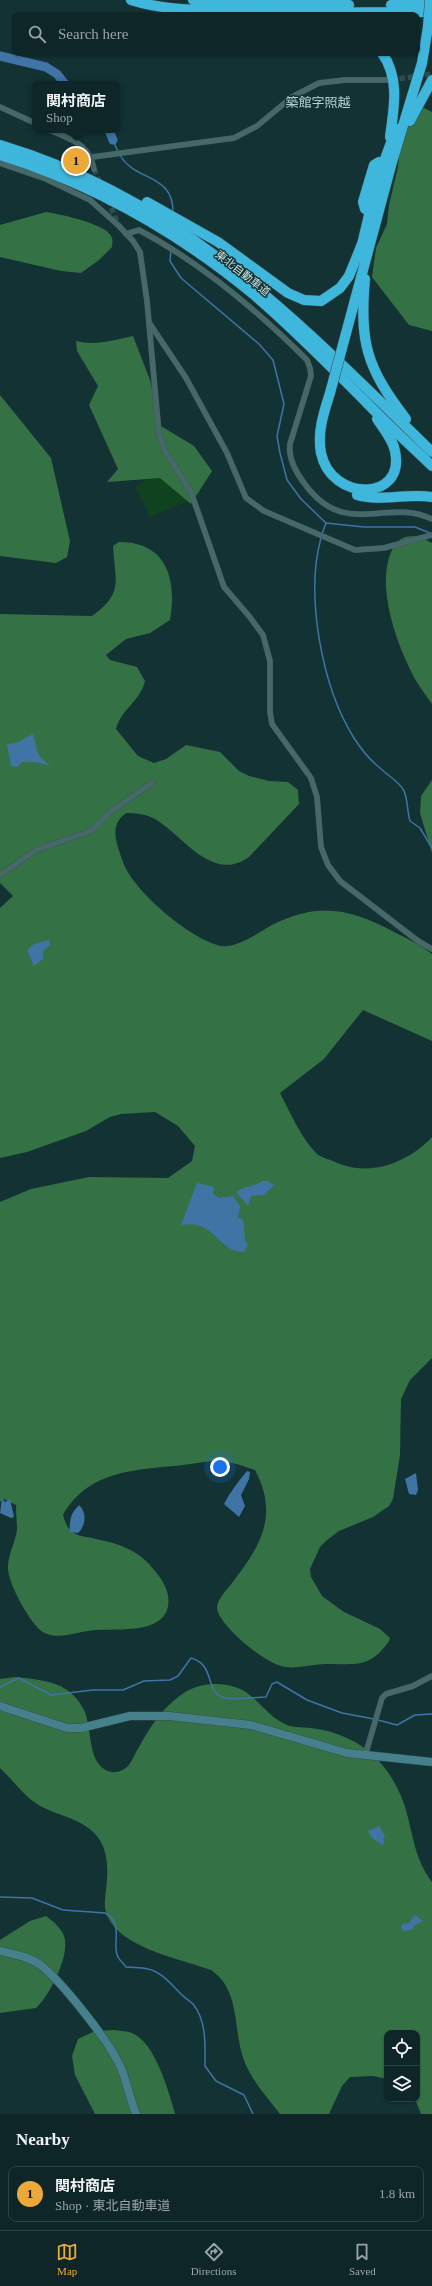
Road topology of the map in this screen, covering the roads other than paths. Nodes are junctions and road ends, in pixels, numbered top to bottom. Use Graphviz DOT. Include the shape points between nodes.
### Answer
graph roads {
  1 [pos="131,0"];
  2 [pos="198,0"];
  3 [pos="397,0"];
  4 [pos="430,0"];
  5 [pos="419,2"];
  6 [pos="160,3"];
  7 [pos="432,5"];
  8 [pos="187,9"];
  9 [pos="202,12"];
  10 [pos="258,12"];
  11 [pos="420,12"];
  12 [pos="432,12"];
  13 [pos="425,27"];
  14 [pos="384,56"];
  15 [pos="386,80"];
  16 [pos="432,80"];
  17 [pos="0,107"];
  18 [pos="32,122"];
  19 [pos="57,133"];
  20 [pos="0,145"];
  21 [pos="389,151"];
  22 [pos="0,155"];
  23 [pos="92,157"];
  24 [pos="0,163"];
  25 [pos="94,169"];
  26 [pos="154,215"];
  27 [pos="368,220"];
  28 [pos="178,224"];
  29 [pos="126,234"];
  30 [pos="367,244"];
  31 [pos="150,323"];
  32 [pos="327,391"];
  33 [pos="362,399"];
  34 [pos="432,450"];
  35 [pos="432,466"];
  36 [pos="432,497"];
  37 [pos="432,519"];
  38 [pos="431,536"];
  39 [pos="152,783"];
  40 [pos="0,874"];
  41 [pos="432,949"];
  42 [pos="432,1676"];
  43 [pos="0,1706"];
  44 [pos="365,1756"];
  45 [pos="432,1762"];
  46 [pos="0,1951"];
  47 [pos="136,2114"];
  1 -- 6 [label="highway"];
  2 -- 5 [label="highway" via="280,5"];
  3 -- 5 [label="highway"];
  4 -- 13 [label="highway, bridge"];
  5 -- 7 [label="highway"];
  5 -- 13 [label="highway"];
  6 -- 8 [label="highway"];
  8 -- 9 [label="highway"];
  8 -- 10 [label="highway"];
  11 -- 12 [label="highway"];
  13 -- 21 [label="highway" via="422,63"];
  14 -- 21 [label="highway" via="394,83 395,100"];
  15 -- 23 [label="street" via="319,83 292,97 257,126 234,138"];
  16 -- 21 [label="highway"];
  17 -- 18 [label="street"];
  19 -- 23 [label="street" via="73,140"];
  20 -- 26 [label="highway" via="129,192"];
  21 -- 27 [label="highway"];
  21 -- 27 [label="highway" via="366,209"];
  21 -- 30 [label="highway" via="381,206"];
  22 -- 26 [label="highway, 東北自動車道" via="65,178 106,198"];
  23 -- 25 [label="street"];
  24 -- 29 [label="street" via="46,179 90,200"];
  26 -- 28 [label="highway"];
  26 -- 33 [label="highway, 東北自動車道" via="177,239 253,295 315,351"];
  27 -- 30 [label="highway"];
  28 -- 30 [label="highway" via="218,242 288,293 304,300 321,301 340,288"];
  28 -- 34 [label="highway, 東北自動車道" via="292,316"];
  29 -- 31 [label="street" via="140,252"];
  29 -- 37 [label="street" via="139,230 177,252 254,310 307,360 310,376 290,444 290,453 295,470 313,494 330,508 345,514 411,514"];
  30 -- 32 [label="highway"];
  30 -- 34 [label="highway" via="362,328 365,345 371,364 393,401"];
  31 -- 38 [label="street" via="189,384 227,453 246,498 264,511 362,551"];
  31 -- 41 [label="street" via="159,434 165,451 191,492 215,568 224,587 263,635 270,661 272,724 311,778 317,797 321,847 328,865 340,881"];
  32 -- 33 [label="highway" via="320,435 323,460 330,473 340,482 351,488 366,491 380,487 387,481 395,468 396,459 389,438"];
  32 -- 36 [label="highway" via="318,414 315,440 317,458 332,483 344,492 360,496 379,498 416,494"];
  33 -- 35 [label="highway, 東北自動車道"];
  39 -- 40 [label="street" via="110,812 91,831 36,850"];
  42 -- 44 [label="street" via="413,1686 386,1694 377,1711"];
  43 -- 44 [label="street" via="66,1728 81,1728 130,1716 169,1716 251,1724"];
  44 -- 45 [label="street"];
  46 -- 47 [label="street" via="25,1957 42,1966 70,1997 112,2050 121,2068"];
}
